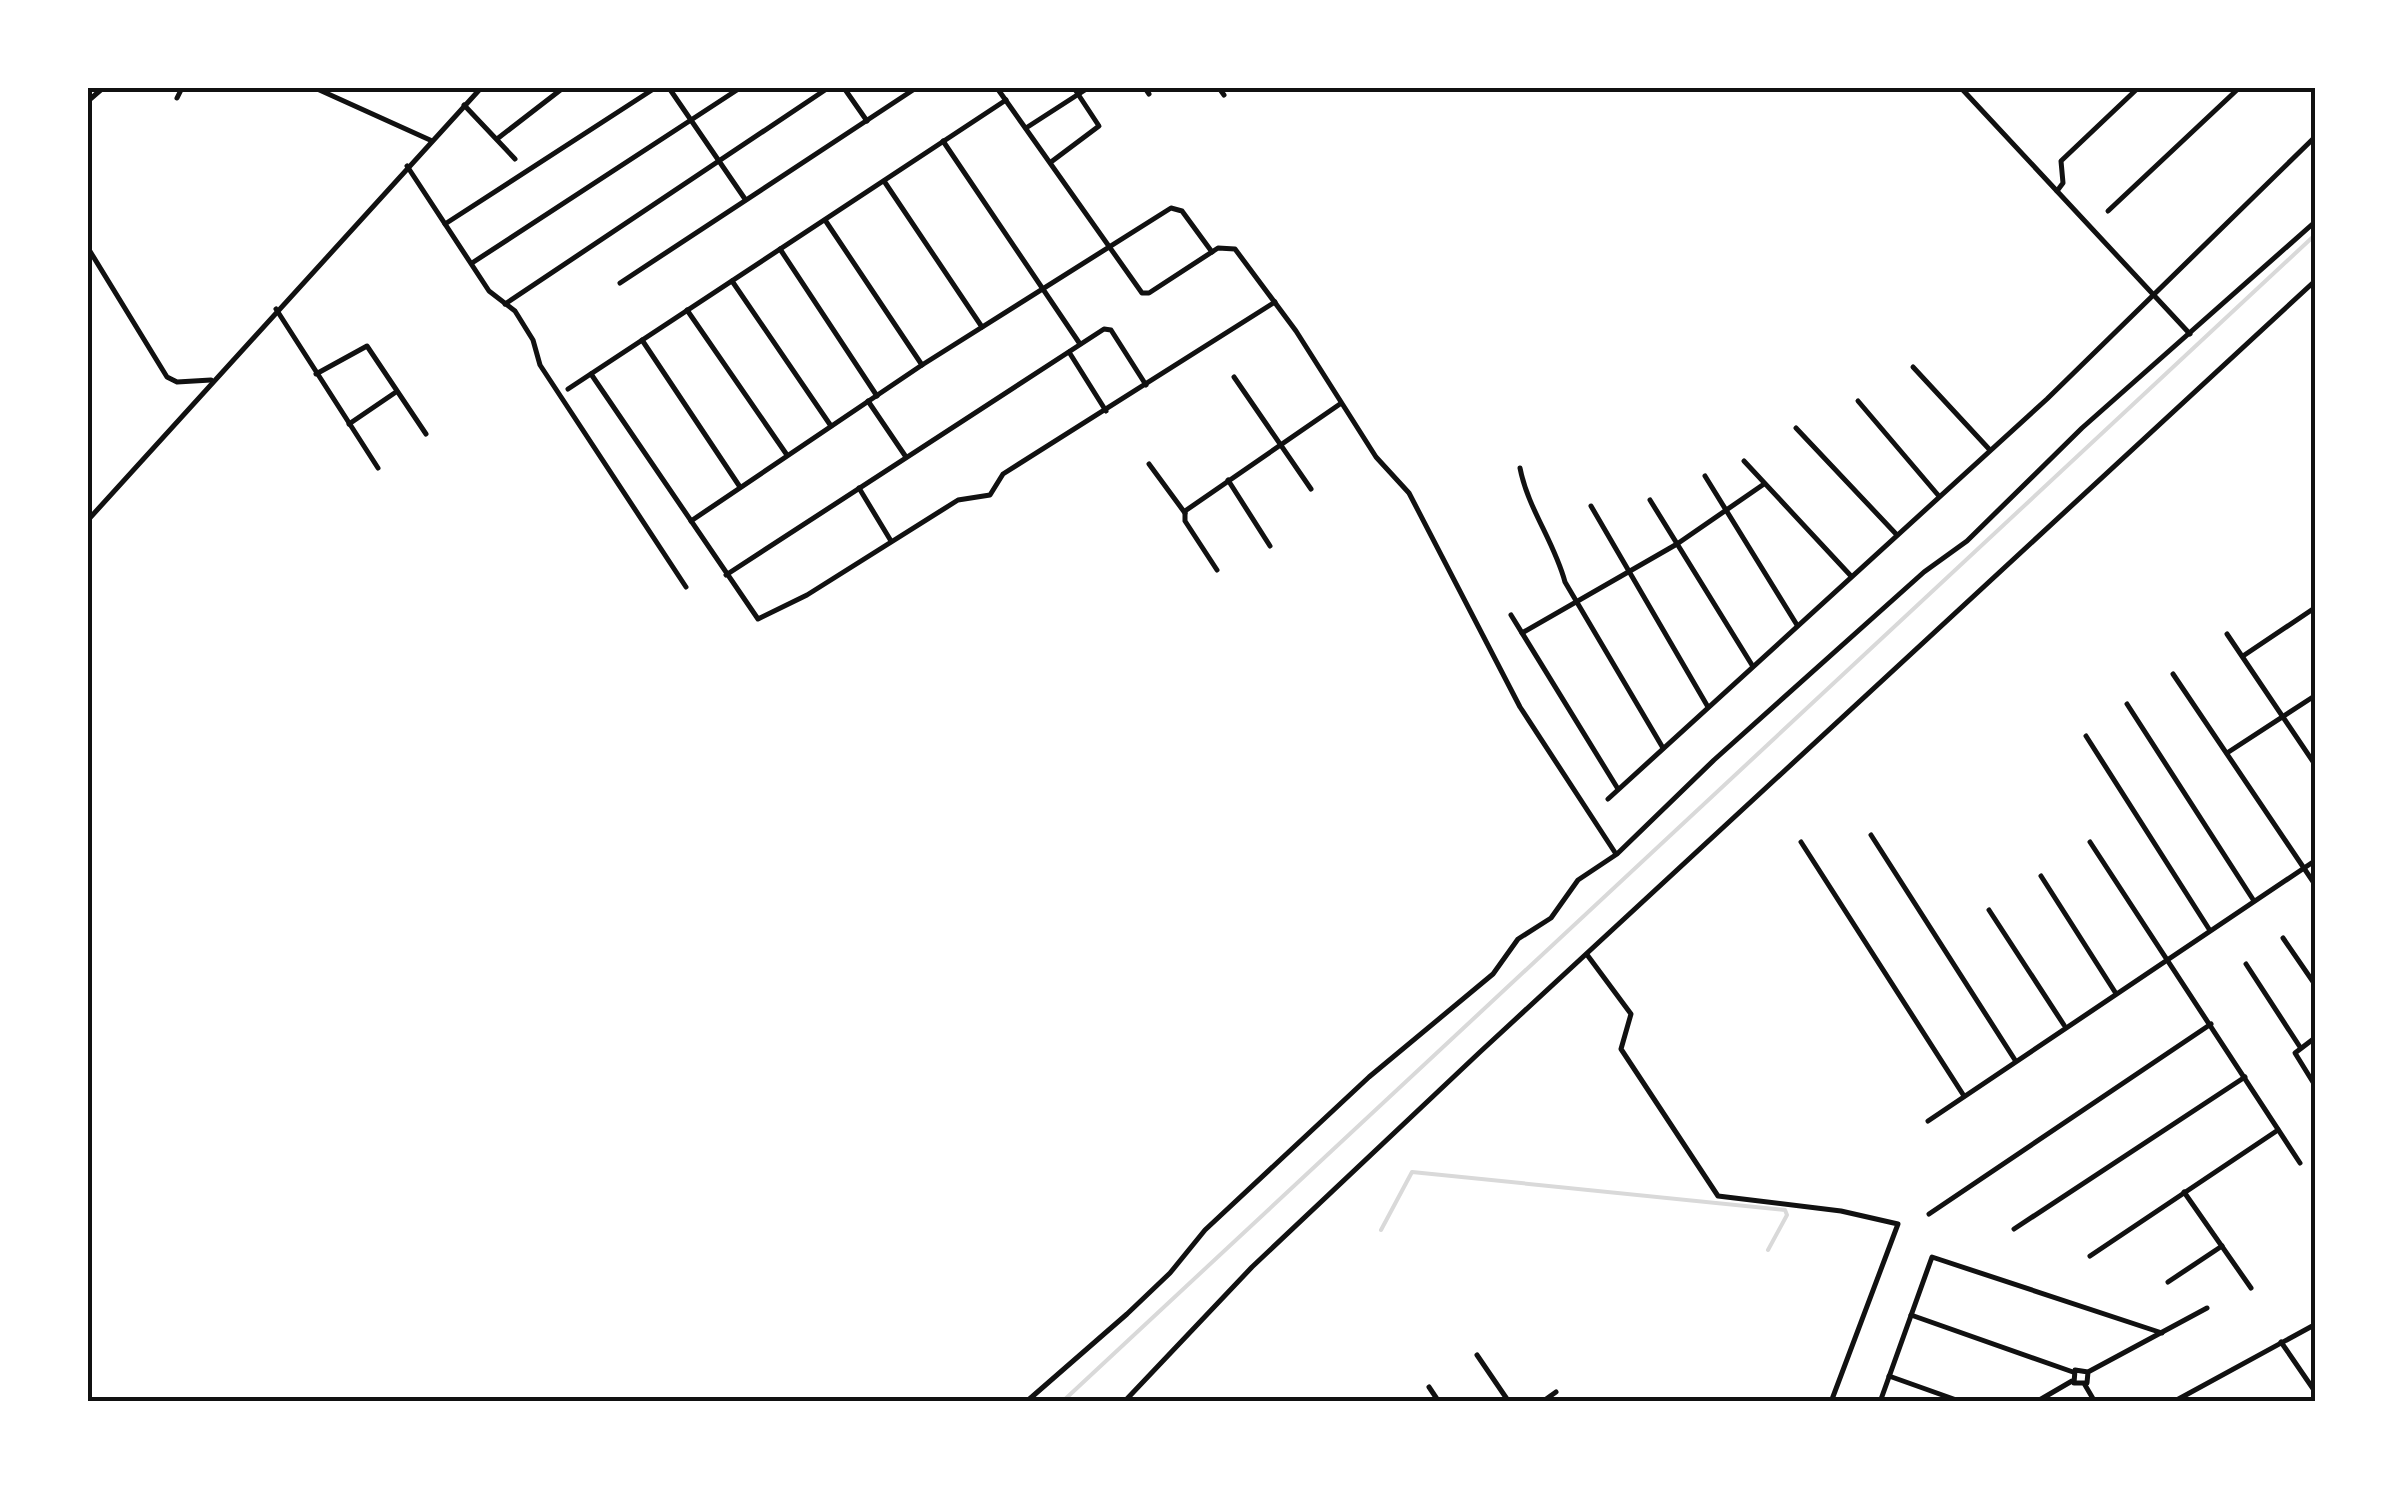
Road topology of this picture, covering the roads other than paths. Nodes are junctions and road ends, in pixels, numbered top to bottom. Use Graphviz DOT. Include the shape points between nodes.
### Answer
graph roads {
  1 [pos="103,88"];
  2 [pos="182,88"];
  3 [pos="315,88"];
  4 [pos="479,88"];
  5 [pos="560,88"];
  6 [pos="655,88"];
  7 [pos="669,88"];
  8 [pos="740,88"];
  9 [pos="828,88"];
  10 [pos="844,88"];
  11 [pos="916,88"];
  12 [pos="1001,88"];
  13 [pos="1088,88"];
  14 [pos="1219,88"];
  15 [pos="1961,88"];
  16 [pos="2138,88"];
  17 [pos="2239,88"];
  18 [pos="1076,91"];
  19 [pos="1224,95"];
  20 [pos="178,98"];
  21 [pos="1006,100"];
  22 [pos="88,101"];
  23 [pos="464,105"];
  24 [pos="690,120"];
  25 [pos="867,121"];
  26 [pos="1026,128"];
  27 [pos="2316,136"];
  28 [pos="497,139"];
  29 [pos="431,141"];
  30 [pos="943,142"];
  31 [pos="515,160"];
  32 [pos="719,160"];
  33 [pos="1051,162"];
  34 [pos="407,166"];
  35 [pos="884,181"];
  36 [pos="2060,188"];
  37 [pos="745,199"];
  38 [pos="2108,211"];
  39 [pos="825,220"];
  40 [pos="2316,221"];
  41 [pos="445,224"];
  42 [pos="1107,246"];
  43 [pos="88,248"];
  44 [pos="780,249"];
  45 [pos="1212,252"];
  46 [pos="472,262"];
  47 [pos="2316,280"];
  48 [pos="732,281"];
  49 [pos="620,283"];
  50 [pos="1041,289"];
  51 [pos="2155,295"];
  52 [pos="1275,302"];
  53 [pos="505,304"];
  54 [pos="276,309"];
  55 [pos="687,310"];
  56 [pos="982,327"];
  57 [pos="2190,334"];
  58 [pos="642,340"];
  59 [pos="1080,344"];
  60 [pos="1068,352"];
  61 [pos="922,365"];
  62 [pos="1913,367"];
  63 [pos="316,374"];
  64 [pos="591,374"];
  65 [pos="1234,376"];
  66 [pos="214,380"];
  67 [pos="1146,385"];
  68 [pos="568,389"];
  69 [pos="397,391"];
  70 [pos="877,396"];
  71 [pos="1858,401"];
  72 [pos="868,402"];
  73 [pos="1340,404"];
  74 [pos="1106,411"];
  75 [pos="349,424"];
  76 [pos="831,426"];
  77 [pos="1796,428"];
  78 [pos="426,434"];
  79 [pos="1281,444"];
  80 [pos="1989,450"];
  81 [pos="786,456"];
  82 [pos="906,457"];
  83 [pos="1744,461"];
  84 [pos="1149,464"];
  85 [pos="378,468"];
  86 [pos="1520,468"];
  87 [pos="1705,476"];
  88 [pos="1228,480"];
  89 [pos="1764,484"];
  90 [pos="740,487"];
  91 [pos="859,488"];
  92 [pos="1311,489"];
  93 [pos="1938,495"];
  94 [pos="1650,500"];
  95 [pos="1592,506"];
  96 [pos="1726,510"];
  97 [pos="1184,513"];
  98 [pos="88,520"];
  99 [pos="691,521"];
  100 [pos="1897,536"];
  101 [pos="891,541"];
  102 [pos="1677,544"];
  103 [pos="1270,546"];
  104 [pos="1217,570"];
  105 [pos="1630,572"];
  106 [pos="726,575"];
  107 [pos="1852,577"];
  108 [pos="686,586"];
  109 [pos="1577,602"];
  110 [pos="2316,607"];
  111 [pos="1511,615"];
  112 [pos="1797,625"];
  113 [pos="1522,633"];
  114 [pos="2227,634"];
  115 [pos="2243,656"];
  116 [pos="1752,666"];
  117 [pos="2173,674"];
  118 [pos="2316,695"];
  119 [pos="2127,704"];
  120 [pos="1708,707"];
  121 [pos="2282,716"];
  122 [pos="2086,736"];
  123 [pos="1663,748"];
  124 [pos="2227,753"];
  125 [pos="2316,766"];
  126 [pos="1618,789"];
  127 [pos="1608,798"];
  128 [pos="1871,835"];
  129 [pos="1801,842"];
  130 [pos="2090,842"];
  131 [pos="1616,854"];
  132 [pos="2316,860"];
  133 [pos="2304,868"];
  134 [pos="2041,876"];
  135 [pos="2316,886"];
  136 [pos="2254,901"];
  137 [pos="1989,910"];
  138 [pos="2209,930"];
  139 [pos="2283,938"];
  140 [pos="1588,956"];
  141 [pos="2166,957"];
  142 [pos="2246,964"];
  143 [pos="2316,986"];
  144 [pos="2115,992"];
  145 [pos="2210,1024"];
  146 [pos="2065,1026"];
  147 [pos="2316,1037"];
  148 [pos="2300,1047"];
  149 [pos="2015,1060"];
  150 [pos="2245,1077"];
  151 [pos="2316,1087"];
  152 [pos="1964,1096"];
  153 [pos="1928,1121"];
  154 [pos="2278,1130"];
  155 [pos="2300,1164"];
  156 [pos="2184,1192"];
  157 [pos="1929,1214"];
  158 [pos="2014,1229"];
  159 [pos="2222,1246"];
  160 [pos="2090,1256"];
  161 [pos="2168,1282"];
  162 [pos="2251,1288"];
  163 [pos="2207,1308"];
  164 [pos="1910,1315"];
  165 [pos="2316,1324"];
  166 [pos="2162,1333"];
  167 [pos="2281,1342"];
  168 [pos="1477,1355"];
  169 [pos="2073,1372"];
  170 [pos="2088,1372"];
  171 [pos="1889,1376"];
  172 [pos="2072,1380"];
  173 [pos="2085,1385"];
  174 [pos="1429,1386"];
  175 [pos="1556,1392"];
  176 [pos="2316,1393"];
  177 [pos="1026,1402"];
  178 [pos="1124,1402"];
  179 [pos="1440,1402"];
  180 [pos="1510,1402"];
  181 [pos="1542,1402"];
  182 [pos="1830,1402"];
  183 [pos="1880,1402"];
  184 [pos="1962,1402"];
  185 [pos="2036,1402"];
  186 [pos="2095,1402"];
  187 [pos="2173,1402"];
  1 -- 22 [label="street"];
  2 -- 20 [label="street"];
  3 -- 29 [label="street"];
  4 -- 23 [label="street"];
  5 -- 28 [label="street"];
  6 -- 41 [label="street"];
  7 -- 24 [label="street"];
  8 -- 24 [label="street"];
  9 -- 32 [label="street"];
  10 -- 25 [label="street"];
  11 -- 25 [label="street"];
  12 -- 21 [label="street"];
  13 -- 18 [label="street"];
  14 -- 19 [label="street"];
  15 -- 36 [label="street"];
  16 -- 36 [label="street" via="2061,161"];
  17 -- 38 [label="street"];
  18 -- 26 [label="street"];
  18 -- 33 [label="street" via="1099,126"];
  21 -- 26 [label="street"];
  21 -- 30 [label="street"];
  23 -- 28 [label="street"];
  23 -- 29 [label="street"];
  24 -- 32 [label="street"];
  24 -- 46 [label="street"];
  25 -- 37 [label="street"];
  26 -- 33 [label="street"];
  27 -- 51 [label="street"];
  28 -- 31 [label="street"];
  29 -- 34 [label="street"];
  30 -- 35 [label="street"];
  30 -- 50 [label="street"];
  32 -- 37 [label="street"];
  32 -- 53 [label="street"];
  33 -- 42 [label="street"];
  34 -- 41 [label="street"];
  34 -- 54 [label="street"];
  35 -- 39 [label="street"];
  35 -- 56 [label="street"];
  36 -- 51 [label="street"];
  37 -- 49 [label="street"];
  39 -- 44 [label="street"];
  39 -- 61 [label="street"];
  40 -- 57 [label="street"];
  41 -- 46 [label="street"];
  42 -- 45 [label="street" via="1174,207"];
  42 -- 45 [label="street" via="1146,294"];
  42 -- 50 [label="street"];
  43 -- 66 [label="street" via="167,377"];
  44 -- 48 [label="street"];
  44 -- 70 [label="street"];
  45 -- 52 [label="street" via="1235,249"];
  46 -- 53 [label="street"];
  47 -- 140 [label="street"];
  48 -- 55 [label="street"];
  48 -- 76 [label="street"];
  50 -- 56 [label="street"];
  50 -- 59 [label="street"];
  51 -- 57 [label="street"];
  51 -- 80 [label="street"];
  52 -- 67 [label="street"];
  52 -- 73 [label="street"];
  53 -- 108 [label="street"];
  54 -- 63 [label="street"];
  54 -- 66 [label="street"];
  55 -- 58 [label="street"];
  55 -- 81 [label="street"];
  56 -- 61 [label="street"];
  57 -- 131 [label="street"];
  58 -- 64 [label="street"];
  58 -- 90 [label="street"];
  59 -- 60 [label="street"];
  59 -- 67 [label="street" via="1110,328"];
  60 -- 74 [label="street"];
  60 -- 82 [label="street"];
  61 -- 70 [label="street"];
  62 -- 80 [label="street"];
  63 -- 69 [label="street" via="364,345"];
  63 -- 75 [label="street"];
  64 -- 68 [label="street"];
  64 -- 99 [label="street"];
  65 -- 79 [label="street"];
  66 -- 98 [label="street"];
  67 -- 74 [label="street"];
  69 -- 75 [label="street"];
  69 -- 78 [label="street"];
  70 -- 72 [label="street"];
  71 -- 93 [label="street"];
  72 -- 76 [label="street"];
  72 -- 82 [label="street"];
  73 -- 79 [label="street"];
  73 -- 131 [label="street" via="1409,493 1520,707"];
  74 -- 101 [label="street" via="1003,474 990,494 958,500"];
  75 -- 85 [label="street"];
  76 -- 81 [label="street"];
  77 -- 100 [label="street"];
  79 -- 88 [label="street"];
  79 -- 92 [label="street"];
  80 -- 93 [label="street"];
  81 -- 90 [label="street"];
  82 -- 91 [label="street"];
  83 -- 89 [label="street"];
  84 -- 97 [label="street"];
  86 -- 109 [label="street"];
  87 -- 96 [label="street"];
  88 -- 97 [label="street"];
  88 -- 103 [label="street"];
  89 -- 96 [label="street"];
  89 -- 107 [label="street"];
  90 -- 99 [label="street"];
  91 -- 101 [label="street"];
  91 -- 106 [label="street"];
  93 -- 100 [label="street"];
  94 -- 102 [label="street"];
  95 -- 105 [label="street"];
  96 -- 102 [label="street"];
  96 -- 112 [label="street"];
  97 -- 104 [label="street"];
  99 -- 106 [label="street"];
  100 -- 107 [label="street"];
  101 -- 106 [label="street" via="758,619"];
  102 -- 105 [label="street"];
  102 -- 116 [label="street"];
  105 -- 109 [label="street"];
  105 -- 120 [label="street"];
  107 -- 112 [label="street"];
  109 -- 113 [label="street"];
  109 -- 123 [label="street"];
  110 -- 115 [label="street"];
  111 -- 113 [label="street"];
  112 -- 116 [label="street"];
  113 -- 126 [label="street"];
  114 -- 115 [label="street"];
  115 -- 121 [label="street"];
  116 -- 120 [label="street"];
  117 -- 124 [label="street"];
  118 -- 121 [label="street"];
  119 -- 136 [label="street"];
  120 -- 123 [label="street"];
  121 -- 124 [label="street"];
  121 -- 125 [label="street"];
  122 -- 138 [label="street"];
  123 -- 126 [label="street"];
  124 -- 133 [label="street"];
  126 -- 127 [label="street"];
  128 -- 149 [label="street"];
  129 -- 152 [label="street"];
  130 -- 141 [label="street"];
  131 -- 177 [label="street" via="1578,880 1551,918 1518,939 1494,974 1369,1078 1204,1230 1128,1314"];
  132 -- 133 [label="street"];
  133 -- 135 [label="street"];
  133 -- 136 [label="street"];
  134 -- 144 [label="street"];
  136 -- 138 [label="street"];
  137 -- 146 [label="street"];
  138 -- 141 [label="street"];
  139 -- 143 [label="street"];
  140 -- 178 [label="street" via="1252,1267"];
  140 -- 182 [label="street" via="1631,1014 1621,1049 1718,1196 1898,1224"];
  141 -- 144 [label="street"];
  141 -- 145 [label="street"];
  142 -- 148 [label="street"];
  144 -- 146 [label="street"];
  145 -- 150 [label="street"];
  145 -- 157 [label="street"];
  146 -- 149 [label="street"];
  147 -- 148 [label="street"];
  148 -- 151 [label="street" via="2296,1058"];
  149 -- 152 [label="street"];
  150 -- 154 [label="street"];
  150 -- 158 [label="street"];
  152 -- 153 [label="street"];
  154 -- 155 [label="street"];
  154 -- 156 [label="street"];
  156 -- 159 [label="street"];
  156 -- 160 [label="street"];
  159 -- 161 [label="street"];
  159 -- 162 [label="street"];
  163 -- 166 [label="street"];
  164 -- 166 [label="street" via="1936,1256"];
  164 -- 169 [label="street"];
  164 -- 171 [label="street"];
  165 -- 167 [label="street"];
  166 -- 170 [label="street"];
  167 -- 176 [label="street"];
  167 -- 187 [label="street"];
  168 -- 180 [label="street"];
  169 -- 170 [label="street"];
  169 -- 172 [label="street"];
  170 -- 173 [label="street"];
  171 -- 183 [label="street"];
  171 -- 184 [label="street"];
  172 -- 173 [label="street"];
  172 -- 185 [label="street"];
  173 -- 186 [label="street"];
  174 -- 179 [label="street"];
  175 -- 181 [label="street"];
}
